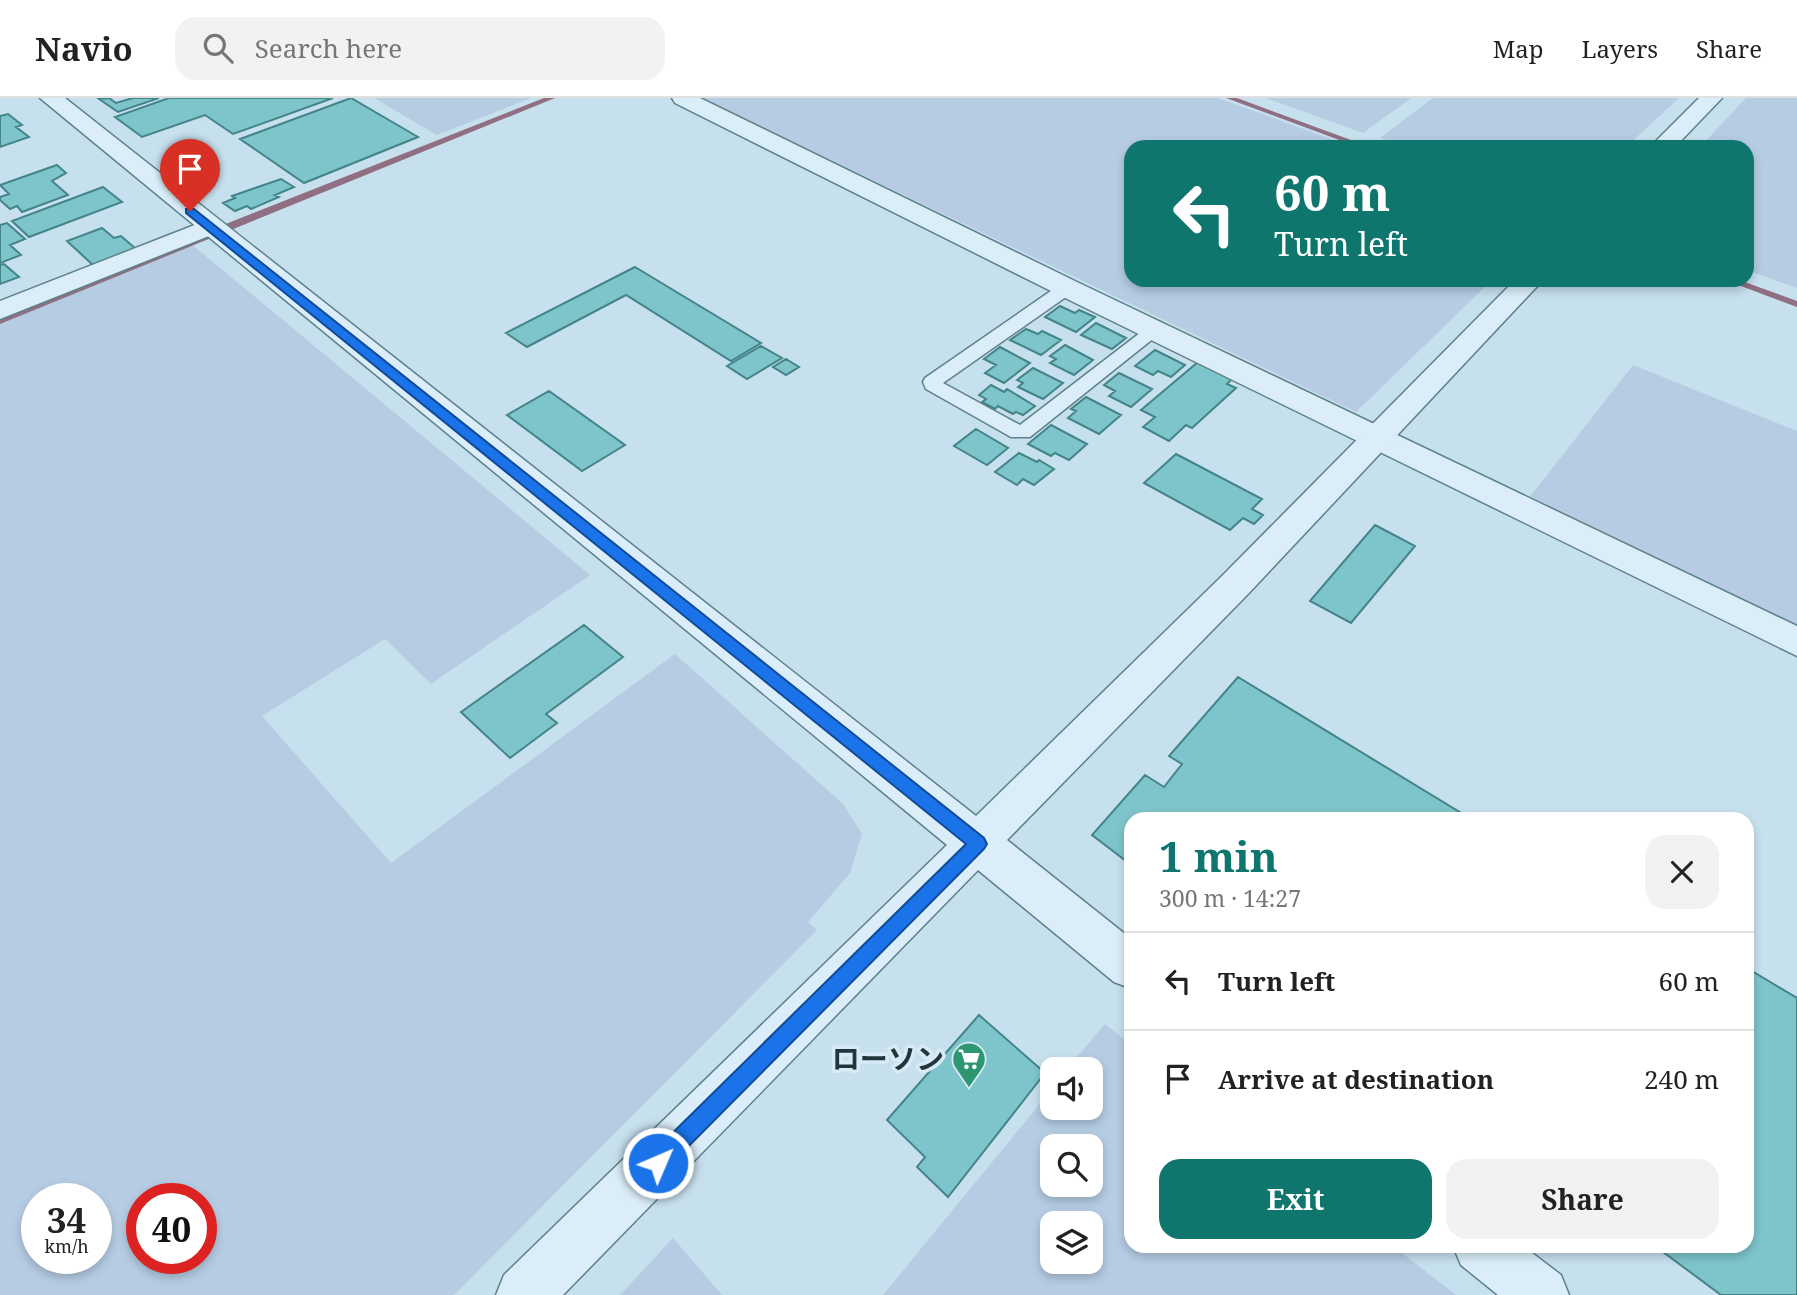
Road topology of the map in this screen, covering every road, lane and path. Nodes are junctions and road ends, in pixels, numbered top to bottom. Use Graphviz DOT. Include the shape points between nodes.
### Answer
graph roads {
  1 [pos="51,98"];
  2 [pos="683,98"];
  3 [pos="1711,98"];
  4 [pos="1669,140"];
  5 [pos="216,232"];
  6 [pos="1524,287"];
  7 [pos="1067,288"];
  8 [pos="0,311"];
  9 [pos="1155,330"];
  10 [pos="1379,438"];
  11 [pos="1797,642"];
  12 [pos="978,844"];
  13 [pos="1124,961"];
  14 [pos="1489,1253"];
  15 [pos="524,1295"];
  16 [pos="1541,1295"];
  1 -- 5 [label="street"];
  2 -- 7 [label="street"];
  3 -- 4 [label="street"];
  5 -- 8 [label="street"];
  5 -- 12 [label="street"];
  6 -- 10 [label="street"];
  7 -- 9 [label="street"];
  7 -- 9 [label="lane" via="933,384 1023,432"];
  9 -- 10 [label="street"];
  10 -- 11 [label="street"];
  10 -- 12 [label="street"];
  12 -- 13 [label="street"];
  12 -- 15 [label="street"];
  14 -- 16 [label="street"];
}
